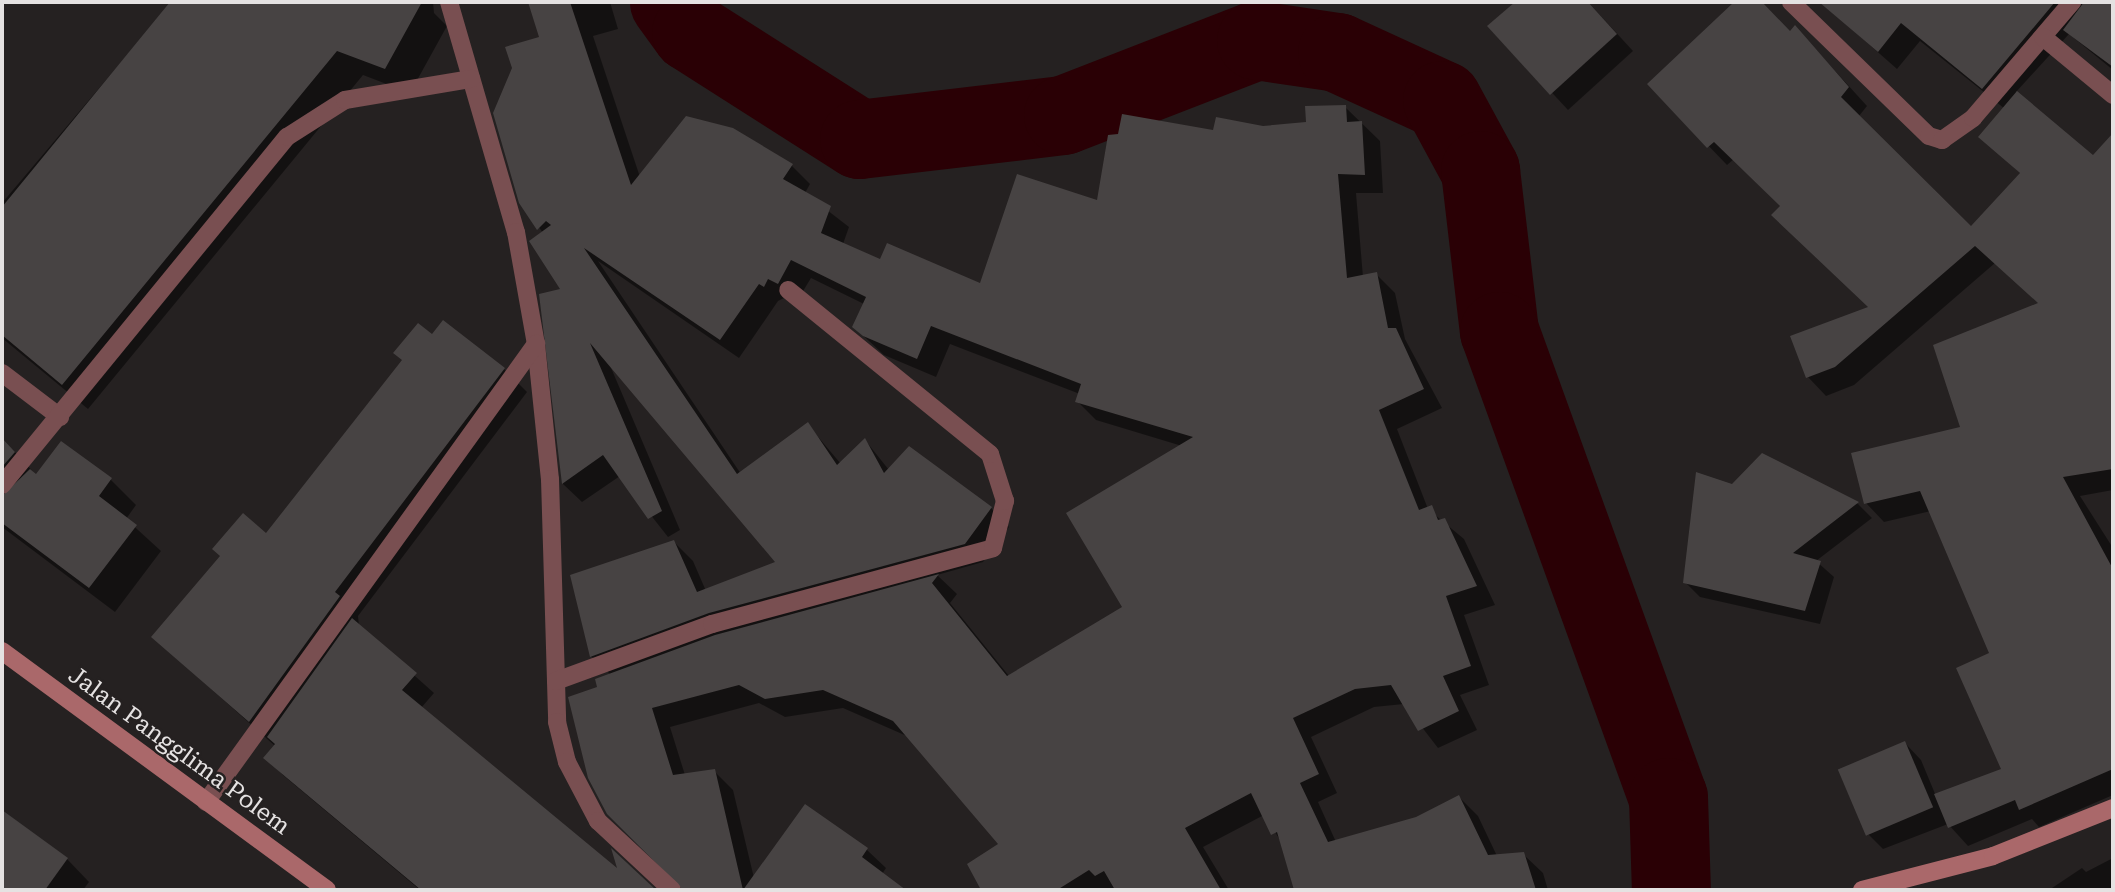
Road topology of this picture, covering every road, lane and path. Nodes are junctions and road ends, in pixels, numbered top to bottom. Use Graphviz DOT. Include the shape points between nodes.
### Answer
graph roads {
  1 [pos="449,2"];
  2 [pos="1791,2"];
  3 [pos="2072,2"];
  4 [pos="2043,37"];
  5 [pos="471,79"];
  6 [pos="2113,95"];
  7 [pos="788,290"];
  8 [pos="536,344"];
  9 [pos="2,373"];
  10 [pos="60,417"];
  11 [pos="2,485"];
  12 [pos="2,651"];
  13 [pos="556,681"];
  14 [pos="206,802"];
  15 [pos="2113,808"];
  16 [pos="327,890"];
  17 [pos="672,890"];
  18 [pos="1862,890"];
  1 -- 5 [label="street"];
  2 -- 4 [label="street" via="1936,139 1973,118"];
  3 -- 4 [label="street"];
  4 -- 6 [label="street"];
  5 -- 8 [label="street" via="516,232"];
  5 -- 10 [label="street" via="345,100 287,137"];
  7 -- 13 [label="street" via="990,454 1005,501 993,548 712,624"];
  8 -- 13 [label="street" via="550,480"];
  8 -- 14 [label="street"];
  9 -- 10 [label="street"];
  10 -- 11 [label="street"];
  12 -- 14 [label="street, Jalan Pangglima Polem"];
  13 -- 17 [label="street" via="557,722 579,792 623,848"];
  14 -- 16 [label="street, Jalan Pangglima Polem"];
  15 -- 18 [label="street" via="1993,856"];
}
